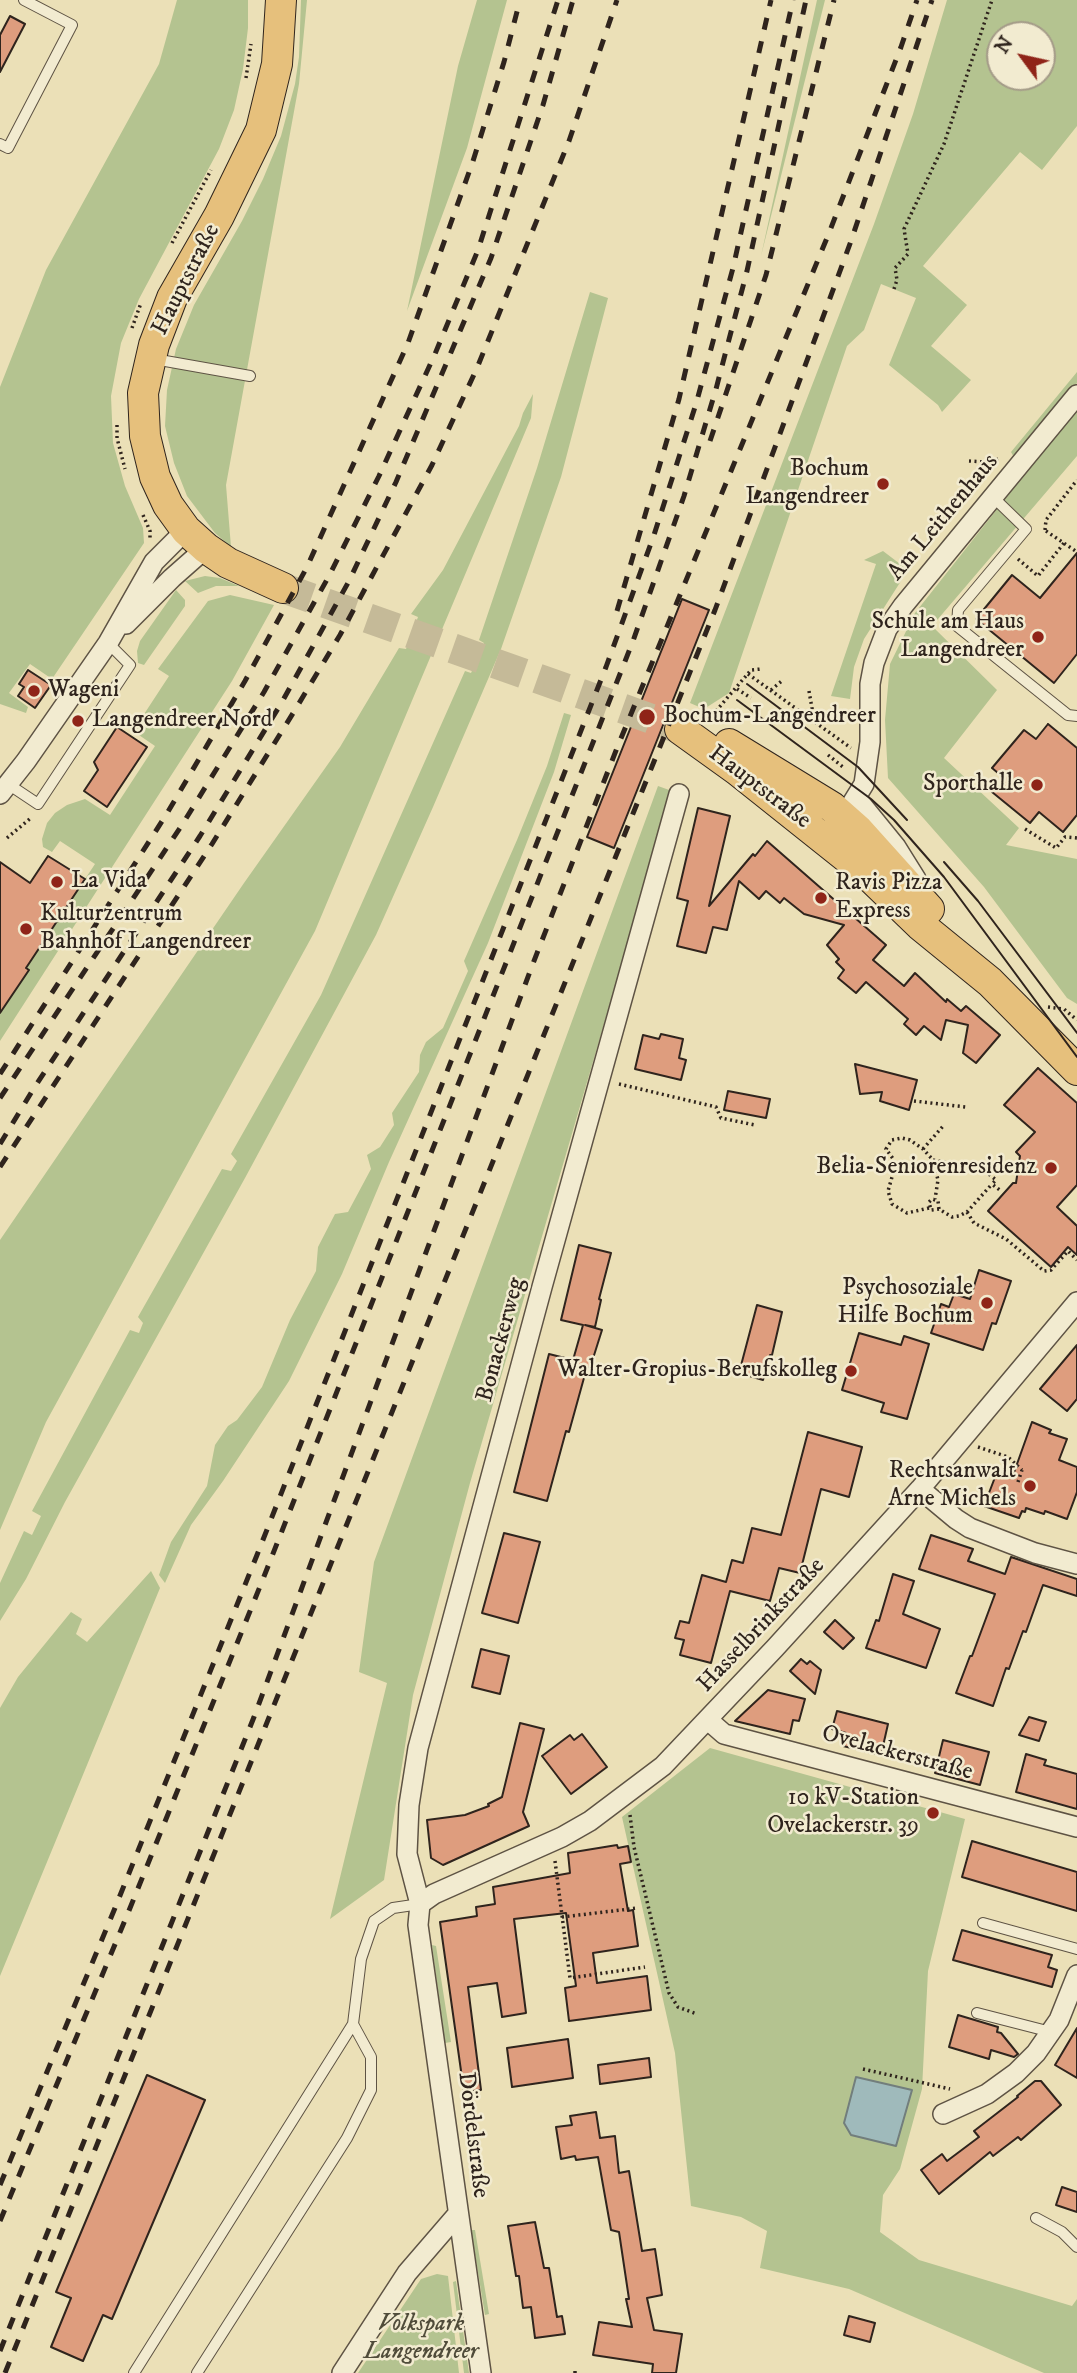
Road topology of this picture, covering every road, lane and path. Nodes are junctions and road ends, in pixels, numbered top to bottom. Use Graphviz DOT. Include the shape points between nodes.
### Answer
graph roads {
  1 [pos="24,0"];
  2 [pos="281,0"];
  3 [pos="992,0"];
  4 [pos="0,144"];
  5 [pos="894,289"];
  6 [pos="150,358"];
  7 [pos="250,376"];
  8 [pos="1077,396"];
  9 [pos="1004,457"];
  10 [pos="969,461"];
  11 [pos="1077,480"];
  12 [pos="993,497"];
  13 [pos="1026,529"];
  14 [pos="1045,530"];
  15 [pos="196,539"];
  16 [pos="1064,543"];
  17 [pos="1008,551"];
  18 [pos="1077,552"];
  19 [pos="283,588"];
  20 [pos="108,643"];
  21 [pos="761,669"];
  22 [pos="748,674"];
  23 [pos="783,680"];
  24 [pos="737,689"];
  25 [pos="771,690"];
  26 [pos="808,691"];
  27 [pos="751,698"];
  28 [pos="716,710"];
  29 [pos="1077,716"];
  30 [pos="815,722"];
  31 [pos="855,751"];
  32 [pos="828,755"];
  33 [pos="843,767"];
  34 [pos="4,789"];
  35 [pos="679,794"];
  36 [pos="843,819"];
  37 [pos="1025,829"];
  38 [pos="1077,838"];
  39 [pos="974,968"];
  40 [pos="1016,1006"];
  41 [pos="1077,1045"];
  42 [pos="1077,1070"];
  43 [pos="599,1080"];
  44 [pos="914,1101"];
  45 [pos="966,1107"];
  46 [pos="755,1125"];
  47 [pos="944,1125"];
  48 [pos="923,1149"];
  49 [pos="933,1160"];
  50 [pos="992,1184"];
  51 [pos="1000,1191"];
  52 [pos="936,1199"];
  53 [pos="929,1208"];
  54 [pos="939,1209"];
  55 [pos="967,1212"];
  56 [pos="1077,1260"];
  57 [pos="1077,1303"];
  58 [pos="964,1436"];
  59 [pos="1018,1482"];
  60 [pos="920,1489"];
  61 [pos="1077,1564"];
  62 [pos="708,1720"];
  63 [pos="627,1795"];
  64 [pos="1077,1827"];
  65 [pos="553,1841"];
  66 [pos="420,1904"];
  67 [pos="638,1908"];
  68 [pos="562,1917"];
  69 [pos="983,1923"];
  70 [pos="1077,1949"];
  71 [pos="645,1967"];
  72 [pos="1077,1975"];
  73 [pos="977,2013"];
  74 [pos="698,2014"];
  75 [pos="353,2024"];
  76 [pos="1052,2032"];
  77 [pos="863,2069"];
  78 [pos="922,2081"];
  79 [pos="943,2114"];
  80 [pos="457,2215"];
  81 [pos="1036,2218"];
  82 [pos="1077,2247"];
  83 [pos="134,2373"];
  84 [pos="197,2373"];
  85 [pos="342,2373"];
  86 [pos="481,2373"];
  1 -- 4 [label="lane" via="72,25 8,148"];
  2 -- 6 [label="main road, Hauptstraße" via="277,64 261,130 172,298"];
  3 -- 5 [label="path" via="944,145 904,229 908,254 895,268"];
  6 -- 7 [label="lane"];
  6 -- 15 [label="main road, Hauptstraße" via="143,393 145,436 155,477 169,505"];
  8 -- 12 [label="street, Am Leithenhaus"];
  9 -- 10 [label="path"];
  11 -- 14 [label="path" via="1046,520"];
  12 -- 13 [label="lane"];
  12 -- 36 [label="street, Am Leithenhaus" via="887,629 870,684 870,743 864,784"];
  13 -- 14 [label="path"];
  13 -- 17 [label="lane"];
  14 -- 16 [label="path"];
  15 -- 19 [label="main road, Hauptstraße" via="238,568"];
  15 -- 20 [label="street" via="172,578"];
  15 -- 20 [label="street" via="154,562"];
  16 -- 17 [label="path" via="1038,576"];
  16 -- 18 [label="path"];
  17 -- 29 [label="lane" via="958,610 957,626 1068,715"];
  20 -- 34 [label="street"];
  20 -- 34 [label="lane" via="130,665 38,804"];
  21 -- 22 [label="path"];
  22 -- 24 [label="path"];
  22 -- 25 [label="path"];
  23 -- 25 [label="path"];
  24 -- 27 [label="path"];
  24 -- 28 [label="path"];
  25 -- 30 [label="path"];
  26 -- 30 [label="path"];
  30 -- 31 [label="path"];
  32 -- 33 [label="path"];
  35 -- 43 [label="street, Bonackerweg"];
  36 -- 36 [label="main road, Hauptstraße" via="819,797 727,743 680,729 737,770"];
  36 -- 39 [label="main road, Hauptstraße" via="926,905"];
  36 -- 39 [label="main road, Hauptstraße" via="920,925"];
  37 -- 38 [label="path" via="1056,848 1065,837"];
  39 -- 40 [label="main road, Hauptstraße"];
  40 -- 41 [label="main road, Hauptstraße"];
  40 -- 42 [label="main road, Hauptstraße"];
  43 -- 46 [label="path" via="716,1108 721,1118"];
  43 -- 66 [label="street, Bonackerweg" via="418,1748 406,1834"];
  44 -- 45 [label="path"];
  47 -- 48 [label="path"];
  48 -- 49 [label="path"];
  48 -- 53 [label="path" via="910,1140 892,1140 886,1149 894,1160 888,1195 892,1204 908,1213"];
  49 -- 50 [label="path" via="975,1163 996,1180"];
  49 -- 52 [label="path"];
  50 -- 51 [label="path"];
  50 -- 55 [label="path"];
  52 -- 53 [label="path" via="929,1202"];
  52 -- 54 [label="path"];
  53 -- 54 [label="path"];
  54 -- 55 [label="path" via="952,1217"];
  55 -- 56 [label="path" via="974,1223 1006,1239 1044,1271 1051,1270 1068,1251"];
  57 -- 58 [label="street, Hasselbrinkstraße"];
  58 -- 59 [label="path" via="1008,1457 1023,1470"];
  58 -- 60 [label="street, Hasselbrinkstraße"];
  60 -- 61 [label="street" via="970,1528"];
  60 -- 62 [label="street, Hasselbrinkstraße"];
  62 -- 63 [label="street, Hasselbrinkstraße"];
  62 -- 64 [label="street, Ovelackerstraße" via="724,1734"];
  63 -- 65 [label="street, Hasselbrinkstraße"];
  63 -- 74 [label="path" via="634,1847 669,1993 678,2007"];
  65 -- 66 [label="street, Hasselbrinkstraße"];
  65 -- 68 [label="path"];
  66 -- 75 [label="lane" via="393,1908 374,1921 361,1959"];
  66 -- 80 [label="street, Dördelstraße" via="418,1925"];
  67 -- 68 [label="path"];
  68 -- 71 [label="path" via="570,1978"];
  69 -- 70 [label="lane"];
  72 -- 76 [label="street"];
  73 -- 76 [label="lane"];
  75 -- 83 [label="lane"];
  75 -- 84 [label="lane" via="371,2057 371,2090 347,2138"];
  76 -- 79 [label="street" via="1016,2073 987,2094"];
  77 -- 78 [label="path"];
  80 -- 85 [label="street" via="407,2273"];
  80 -- 86 [label="street, Dördelstraße"];
  81 -- 82 [label="lane" via="1062,2232"];
}
